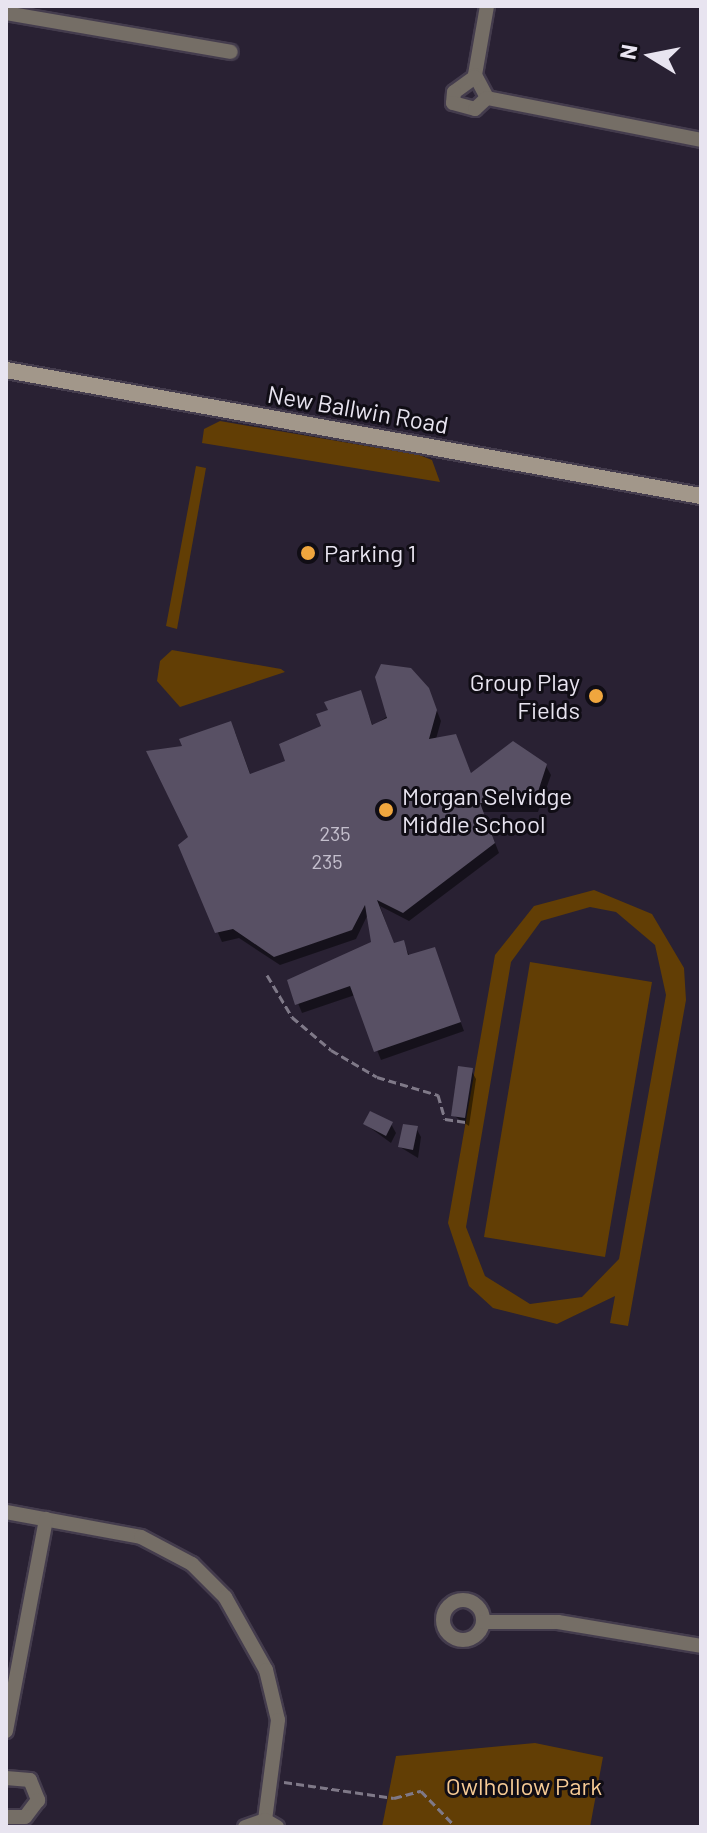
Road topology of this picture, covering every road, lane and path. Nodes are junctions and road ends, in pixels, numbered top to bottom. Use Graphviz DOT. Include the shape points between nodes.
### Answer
graph roads {
  1 [pos="487,6"];
  2 [pos="6,13"];
  3 [pos="231,52"];
  4 [pos="475,77"];
  5 [pos="487,98"];
  6 [pos="701,140"];
  7 [pos="6,370"];
  8 [pos="701,496"];
  9 [pos="267,975"];
  10 [pos="466,1122"];
  11 [pos="6,1512"];
  12 [pos="46,1519"];
  13 [pos="483,1622"];
  14 [pos="701,1646"];
  15 [pos="6,1731"];
  16 [pos="6,1778"];
  17 [pos="273,1780"];
  18 [pos="6,1817"];
  19 [pos="271,1824"];
  20 [pos="245,1827"];
  21 [pos="456,1827"];
  1 -- 4 [label="street"];
  2 -- 3 [label="street"];
  4 -- 5 [label="street"];
  4 -- 5 [label="street" via="454,92 453,103 459,111 475,109"];
  5 -- 6 [label="street"];
  7 -- 8 [label="main road, New Ballwin Road"];
  9 -- 10 [label="path" via="292,1017 331,1050 377,1077 438,1095 445,1119"];
  11 -- 12 [label="street"];
  12 -- 15 [label="street"];
  12 -- 17 [label="street" via="117,1528 209,1577 240,1617 266,1670 278,1720"];
  13 -- 14 [label="street" via="558,1622"];
  16 -- 18 [label="street" via="30,1780 38,1800 25,1817"];
  17 -- 19 [label="street"];
  17 -- 21 [label="path" via="394,1798 421,1791"];
  19 -- 20 [label="street"];
}
